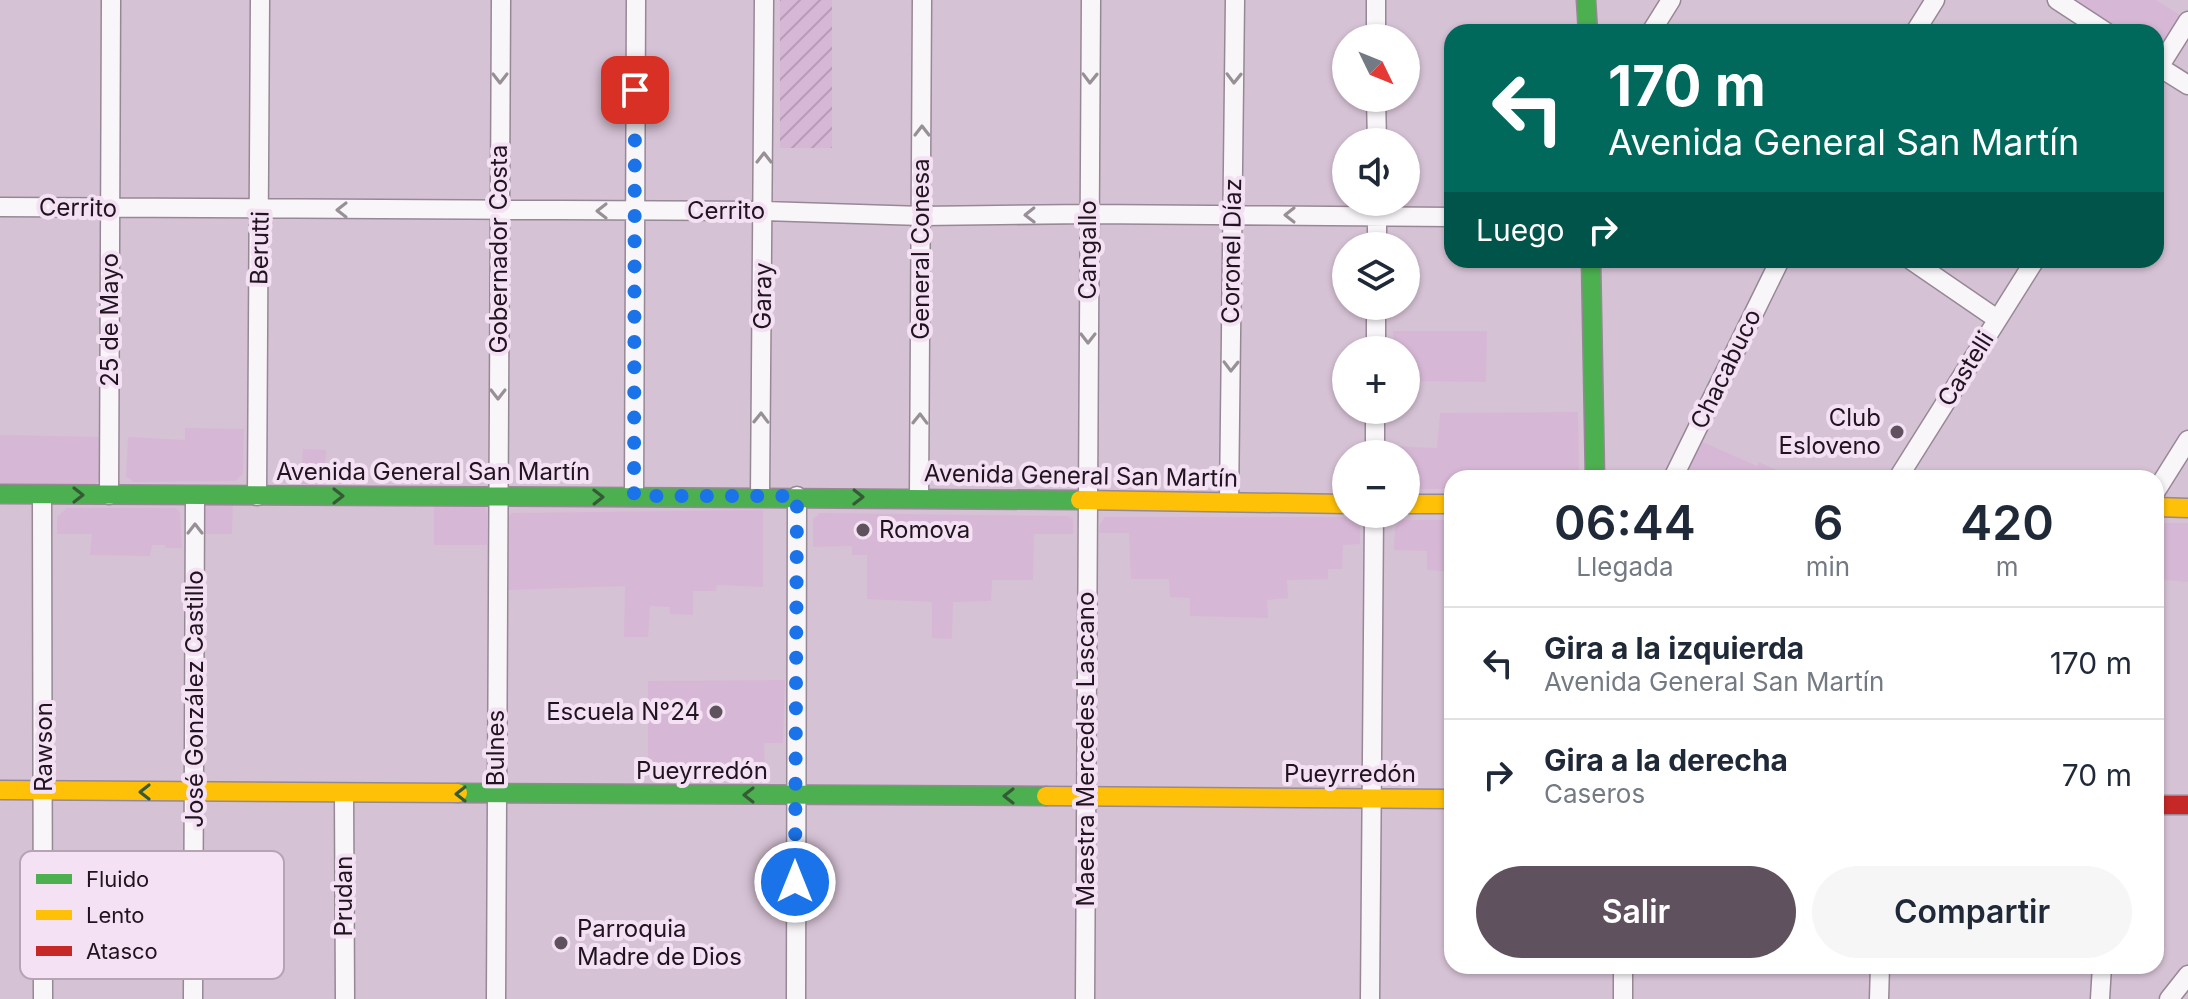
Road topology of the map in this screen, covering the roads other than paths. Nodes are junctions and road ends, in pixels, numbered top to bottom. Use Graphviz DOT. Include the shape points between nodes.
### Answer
graph roads {
  1 [pos="111,0"];
  2 [pos="260,0"];
  3 [pos="501,0"];
  4 [pos="636,0"];
  5 [pos="764,0"];
  6 [pos="922,0"];
  7 [pos="1091,0"];
  8 [pos="1235,0"];
  9 [pos="1376,0"];
  10 [pos="1586,0"];
  11 [pos="1671,0"];
  12 [pos="1935,0"];
  13 [pos="2057,0"];
  14 [pos="2188,21"];
  15 [pos="1376,24"];
  16 [pos="1588,24"];
  17 [pos="1656,24"];
  18 [pos="1920,24"];
  19 [pos="2094,24"];
  20 [pos="2164,57"];
  21 [pos="2164,72"];
  22 [pos="2188,85"];
  23 [pos="0,207"];
  24 [pos="111,209"];
  25 [pos="260,209"];
  26 [pos="500,210"];
  27 [pos="634,211"];
  28 [pos="764,211"];
  29 [pos="1332,211"];
  30 [pos="1089,214"];
  31 [pos="1420,214"];
  32 [pos="1233,215"];
  33 [pos="922,216"];
  34 [pos="1444,216"];
  35 [pos="1591,268"];
  36 [pos="1776,268"];
  37 [pos="1923,268"];
  38 [pos="2030,268"];
  39 [pos="1997,319"];
  40 [pos="2188,440"];
  41 [pos="1595,470"];
  42 [pos="1677,470"];
  43 [pos="1903,470"];
  44 [pos="2164,478"];
  45 [pos="0,494"];
  46 [pos="42,495"];
  47 [pos="109,495"];
  48 [pos="195,496"];
  49 [pos="257,496"];
  50 [pos="634,496"];
  51 [pos="760,496"];
  52 [pos="797,496"];
  53 [pos="919,497"];
  54 [pos="497,498"];
  55 [pos="1087,500"];
  56 [pos="1229,502"];
  57 [pos="1332,504"];
  58 [pos="1420,504"];
  59 [pos="1444,504"];
  60 [pos="2164,507"];
  61 [pos="2188,508"];
  62 [pos="1374,528"];
  63 [pos="0,790"];
  64 [pos="44,790"];
  65 [pos="194,792"];
  66 [pos="344,794"];
  67 [pos="496,794"];
  68 [pos="795,795"];
  69 [pos="1087,796"];
  70 [pos="1371,798"];
  71 [pos="1444,799"];
  72 [pos="2164,805"];
  73 [pos="2188,805"];
  74 [pos="44,851"];
  75 [pos="194,851"];
  76 [pos="1623,974"];
  77 [pos="1880,974"];
  78 [pos="2102,974"];
  79 [pos="2188,975"];
  80 [pos="43,979"];
  81 [pos="193,979"];
  82 [pos="43,999"];
  83 [pos="193,999"];
  84 [pos="345,999"];
  85 [pos="496,999"];
  86 [pos="796,999"];
  87 [pos="1085,999"];
  88 [pos="1370,999"];
  89 [pos="1623,999"];
  90 [pos="1879,999"];
  91 [pos="2100,999"];
  92 [pos="2169,999"];
  1 -- 24 [label="street, 25 de Mayo"];
  2 -- 25 [label="street, Berutti"];
  3 -- 26 [label="street, Gobernador Costa, one-way"];
  4 -- 27 [label="street"];
  28 -- 5 [label="street, Garay, one-way"];
  33 -- 6 [label="street, General Conesa, one-way"];
  7 -- 30 [label="street, Cangallo, one-way"];
  8 -- 32 [label="street, Coronel Díaz, one-way"];
  9 -- 15 [label="street"];
  10 -- 16 [label="street"];
  11 -- 17 [label="street"];
  12 -- 18 [label="street"];
  13 -- 19 [label="street"];
  14 -- 20 [label="street"];
  21 -- 22 [label="street"];
  23 -- 24 [label="street, Cerrito"];
  24 -- 25 [label="street, Cerrito"];
  24 -- 47 [label="street, 25 de Mayo"];
  26 -- 25 [label="street, Cerrito, one-way"];
  25 -- 49 [label="street, Berutti"];
  27 -- 26 [label="street, Cerrito, one-way"];
  26 -- 54 [label="street, Gobernador Costa, one-way"];
  27 -- 28 [label="street, Cerrito"];
  27 -- 50 [label="street"];
  28 -- 33 [label="street, Cerrito"];
  51 -- 28 [label="street, Garay, one-way"];
  29 -- 32 [label="street, Cerrito, one-way"];
  30 -- 32 [label="street, Cerrito"];
  30 -- 33 [label="street, Cerrito, one-way"];
  30 -- 55 [label="street, Cangallo, one-way"];
  31 -- 34 [label="street, Cerrito"];
  32 -- 56 [label="street, Coronel Díaz, one-way"];
  53 -- 33 [label="street, General Conesa, one-way"];
  35 -- 41 [label="street"];
  36 -- 42 [label="street, Chacabuco"];
  37 -- 39 [label="street"];
  38 -- 39 [label="street, Castelli"];
  39 -- 43 [label="street, Castelli"];
  40 -- 44 [label="street"];
  45 -- 46 [label="street, Avenida General San Martín"];
  46 -- 47 [label="street, Avenida General San Martín, one-way"];
  46 -- 64 [label="street, Rawson"];
  47 -- 48 [label="street, Avenida General San Martín"];
  48 -- 49 [label="street, Avenida General San Martín"];
  65 -- 48 [label="street, José González Castillo, one-way"];
  49 -- 54 [label="street, Avenida General San Martín, one-way"];
  50 -- 51 [label="street, Avenida General San Martín"];
  54 -- 50 [label="street, Avenida General San Martín, one-way"];
  51 -- 52 [label="street, Avenida General San Martín"];
  52 -- 53 [label="street, Avenida General San Martín, one-way"];
  52 -- 68 [label="street"];
  53 -- 55 [label="street, Avenida General San Martín"];
  54 -- 67 [label="street, Bulnes"];
  55 -- 56 [label="street, Avenida General San Martín"];
  55 -- 69 [label="street, Maestra Mercedes Lascano"];
  56 -- 57 [label="street, Avenida General San Martín"];
  58 -- 59 [label="street"];
  60 -- 61 [label="street"];
  62 -- 70 [label="street"];
  63 -- 64 [label="street, Pueyrredón"];
  65 -- 64 [label="street, Pueyrredón, one-way"];
  64 -- 74 [label="street, Rawson"];
  65 -- 66 [label="street, Pueyrredón"];
  65 -- 75 [label="street, José González Castillo"];
  67 -- 66 [label="street, Pueyrredón, one-way"];
  66 -- 84 [label="street, Prudan"];
  68 -- 67 [label="street, Pueyrredón, one-way"];
  67 -- 85 [label="street, Bulnes"];
  69 -- 68 [label="street, Pueyrredón, one-way"];
  68 -- 86 [label="street"];
  69 -- 70 [label="street, Pueyrredón"];
  69 -- 87 [label="street, Maestra Mercedes Lascano"];
  70 -- 71 [label="street, Pueyrredón"];
  70 -- 88 [label="street"];
  72 -- 73 [label="street"];
  76 -- 89 [label="street"];
  77 -- 90 [label="street"];
  78 -- 91 [label="street"];
  79 -- 92 [label="street"];
  80 -- 82 [label="street, Rawson"];
  81 -- 83 [label="street, José González Castillo"];
}
